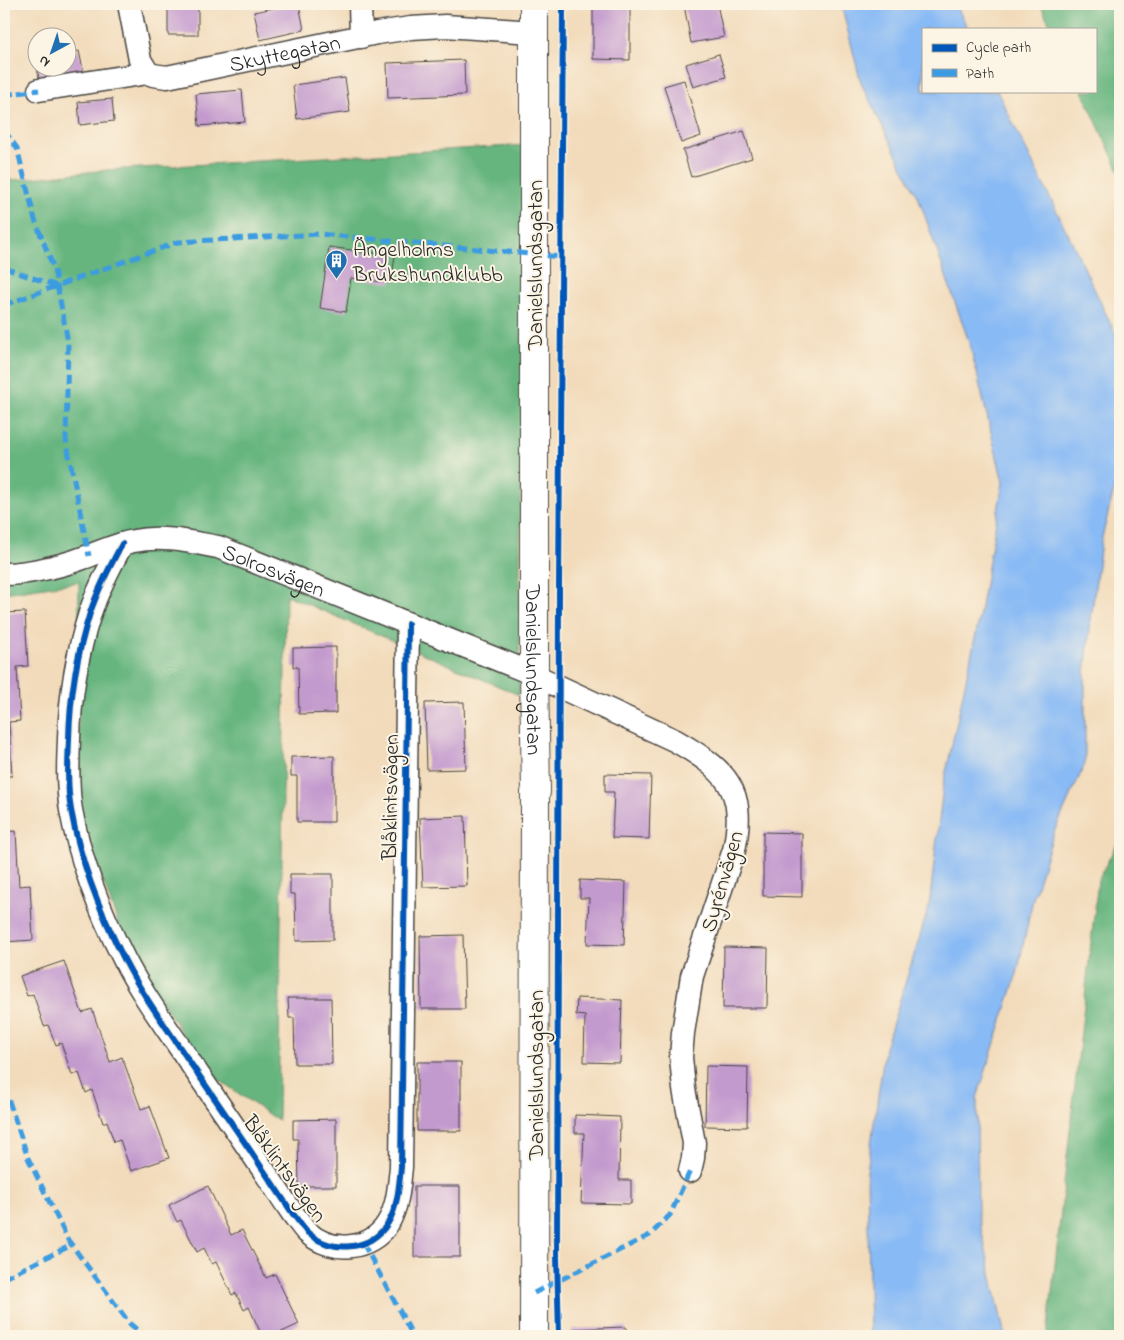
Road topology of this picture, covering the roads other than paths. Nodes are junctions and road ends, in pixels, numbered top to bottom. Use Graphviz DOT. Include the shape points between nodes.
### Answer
graph roads {
  1 [pos="130,4"];
  2 [pos="360,4"];
  3 [pos="534,4"];
  4 [pos="533,32"];
  5 [pos="361,37"];
  6 [pos="148,73"];
  7 [pos="39,90"];
  8 [pos="122,544"];
  9 [pos="4,574"];
  10 [pos="408,624"];
  11 [pos="534,675"];
  12 [pos="690,1171"];
  13 [pos="534,1336"];
  1 -- 6 [label="street" via="140,60"];
  2 -- 5 [label="street"];
  3 -- 4 [label="street, Danielslundsgatan"];
  4 -- 5 [label="street, Skyttegatan" via="444,26"];
  4 -- 11 [label="street, Danielslundsgatan"];
  5 -- 6 [label="street, Skyttegatan" via="167,77"];
  6 -- 7 [label="street, Skyttegatan"];
  8 -- 9 [label="street, Solrosvägen" via="80,559 17,574"];
  8 -- 10 [label="street, Solrosvägen" via="160,539 218,547"];
  8 -- 10 [label="street, Blåklintsvägen" via="90,613 70,706 67,769 71,809 90,880 124,960 151,1005 301,1225 314,1238 344,1247 367,1242 382,1231 398,1197 402,1167"];
  10 -- 11 [label="street, Solrosvägen"];
  11 -- 12 [label="street, Syrénvägen" via="676,741 715,768 727,780 734,794 738,832 692,976 683,1033 684,1089 694,1142"];
  11 -- 13 [label="street, Danielslundsgatan"];
}
